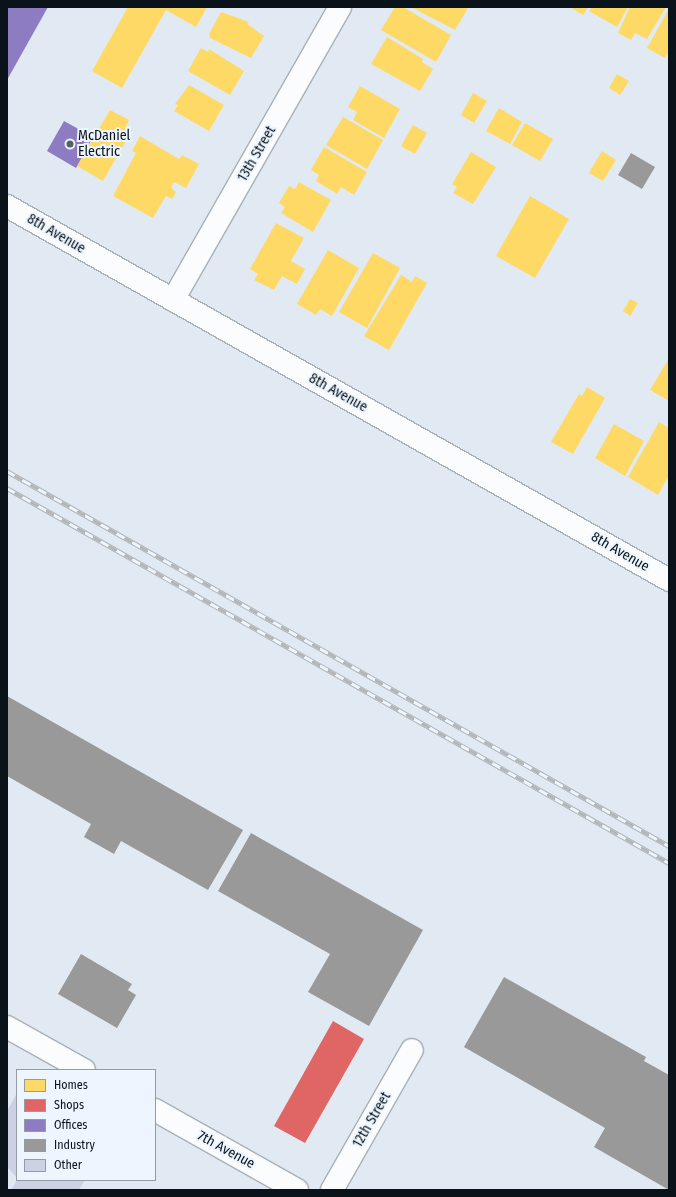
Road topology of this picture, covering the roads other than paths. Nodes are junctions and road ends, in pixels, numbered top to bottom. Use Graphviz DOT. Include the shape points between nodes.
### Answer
graph roads {
  1 [pos="340,7"];
  2 [pos="7,206"];
  3 [pos="173,300"];
  4 [pos="669,580"];
  5 [pos="7,1027"];
  6 [pos="412,1050"];
  7 [pos="82,1069"];
  8 [pos="156,1111"];
  9 [pos="297,1190"];
  10 [pos="332,1190"];
  1 -- 3 [label="main road, 13th Street"];
  2 -- 3 [label="main road, 8th Avenue"];
  3 -- 4 [label="main road, 8th Avenue"];
  5 -- 7 [label="main road"];
  6 -- 10 [label="main road, 12th Street"];
  8 -- 9 [label="main road, 7th Avenue"];
}
